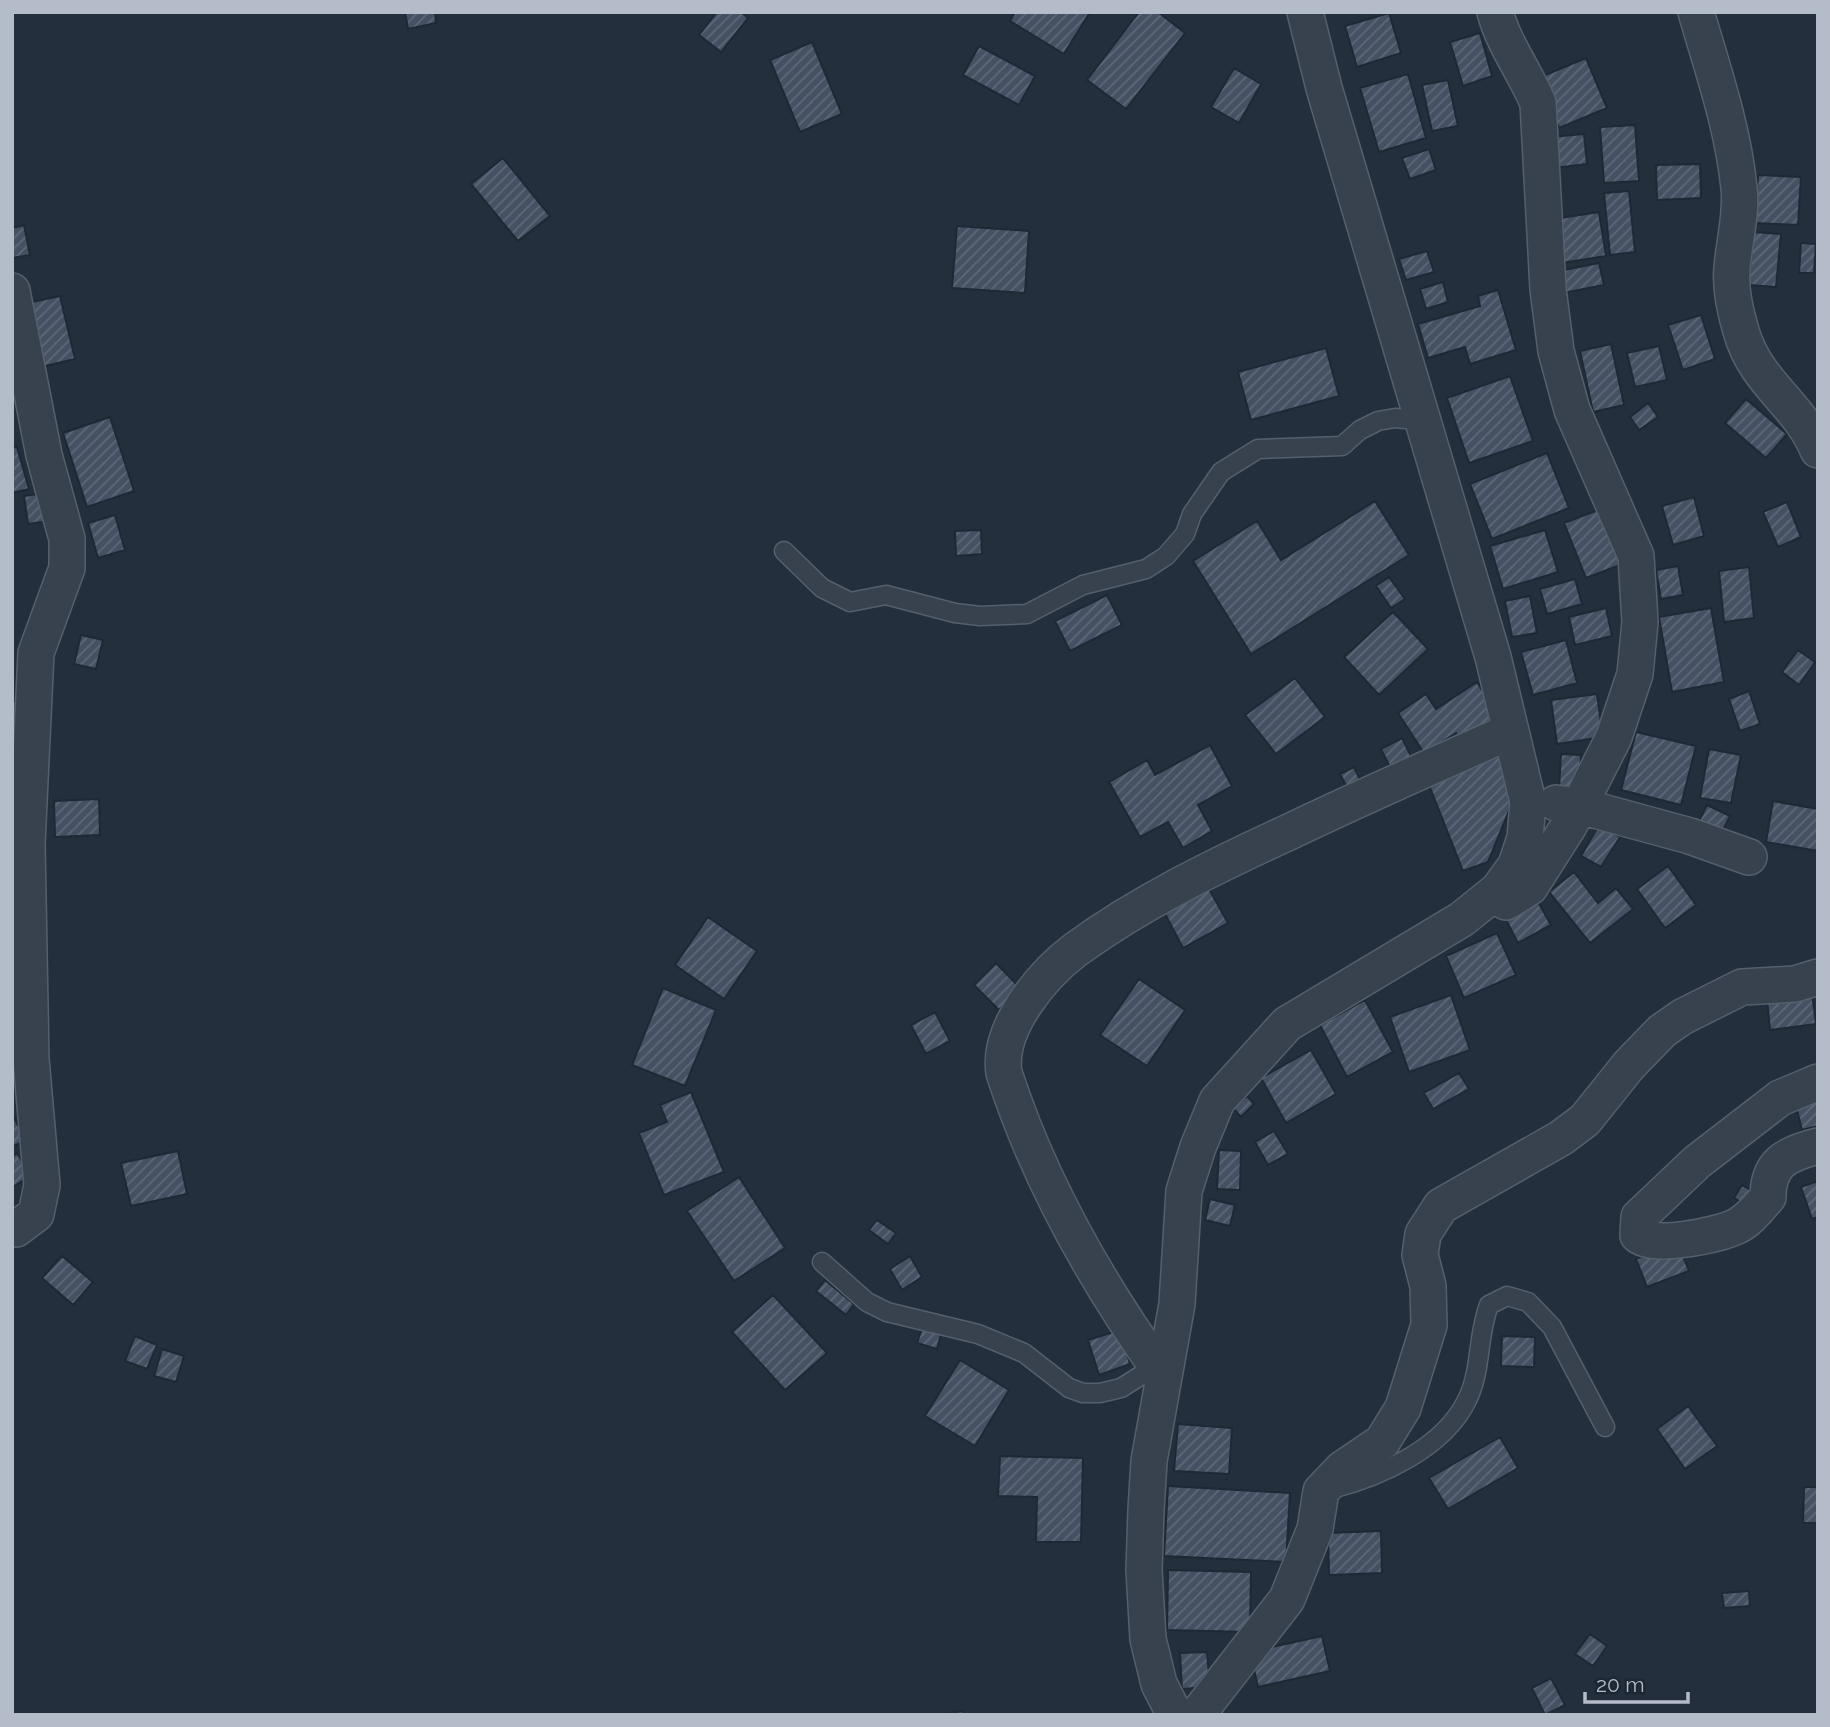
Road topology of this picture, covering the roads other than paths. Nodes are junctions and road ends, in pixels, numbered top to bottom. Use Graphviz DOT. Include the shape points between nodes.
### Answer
graph roads {
  1 [pos="1305,12"];
  2 [pos="1495,12"];
  3 [pos="1696,12"];
  4 [pos="12,291"];
  5 [pos="1762,378"];
  6 [pos="1818,423"];
  7 [pos="1425,426"];
  8 [pos="1818,450"];
  9 [pos="784,551"];
  10 [pos="1511,731"];
  11 [pos="1528,802"];
  12 [pos="1580,806"];
  13 [pos="1749,857"];
  14 [pos="1482,905"];
  15 [pos="1818,977"];
  16 [pos="1818,1082"];
  17 [pos="1818,1146"];
  18 [pos="12,1229"];
  19 [pos="822,1262"];
  20 [pos="1159,1371"];
  21 [pos="1605,1427"];
  22 [pos="1321,1492"];
  23 [pos="1175,1715"];
  24 [pos="1197,1715"];
  1 -- 7 [label="street"];
  2 -- 12 [label="street" via="1500,32 1538,103 1556,351 1572,410 1636,556 1640,622 1635,674 1614,737"];
  3 -- 5 [label="street" via="1719,89 1740,191 1732,296 1750,358"];
  4 -- 18 [label="street" via="67,549 67,568 36,653 27,844 31,1059 42,1185 36,1214"];
  5 -- 6 [label="street" via="1789,390 1807,405"];
  5 -- 8 [label="street" via="1810,430"];
  7 -- 9 [label="lane" via="1418,420 1395,418 1360,430 1342,446 1258,449 1221,472 1192,514 1185,534 1166,556 1146,569 1083,585 1027,614 955,613 886,595 850,602 822,587"];
  7 -- 10 [label="street"];
  10 -- 11 [label="street"];
  10 -- 20 [label="street" via="1193,876 1074,951 1042,983 1006,1038 1001,1056 1004,1073 1045,1180 1118,1310"];
  11 -- 12 [label="street"];
  11 -- 14 [label="street" via="1525,838 1516,865"];
  12 -- 13 [label="street"];
  12 -- 14 [label="street" via="1530,887 1499,905"];
  14 -- 20 [label="street" via="1287,1024 1217,1101 1184,1191 1177,1304"];
  15 -- 22 [label="street" via="1795,984 1742,987 1692,1010 1653,1040 1585,1120 1561,1139 1441,1206 1423,1234 1420,1255 1428,1286 1429,1325 1403,1408 1382,1442 1342,1469"];
  16 -- 17 [label="street" via="1780,1098 1697,1162 1639,1217 1638,1236 1652,1241 1696,1239 1733,1228 1768,1197 1768,1176 1779,1163"];
  19 -- 20 [label="lane" via="867,1302 978,1334 1024,1353 1069,1388 1083,1393 1121,1388"];
  20 -- 23 [label="street" via="1144,1570 1148,1639 1159,1684"];
  21 -- 22 [label="lane" via="1552,1327 1528,1302 1507,1296 1489,1305 1480,1327 1477,1366 1467,1400 1441,1432 1388,1471"];
  22 -- 24 [label="street" via="1315,1529 1287,1599"];
}
